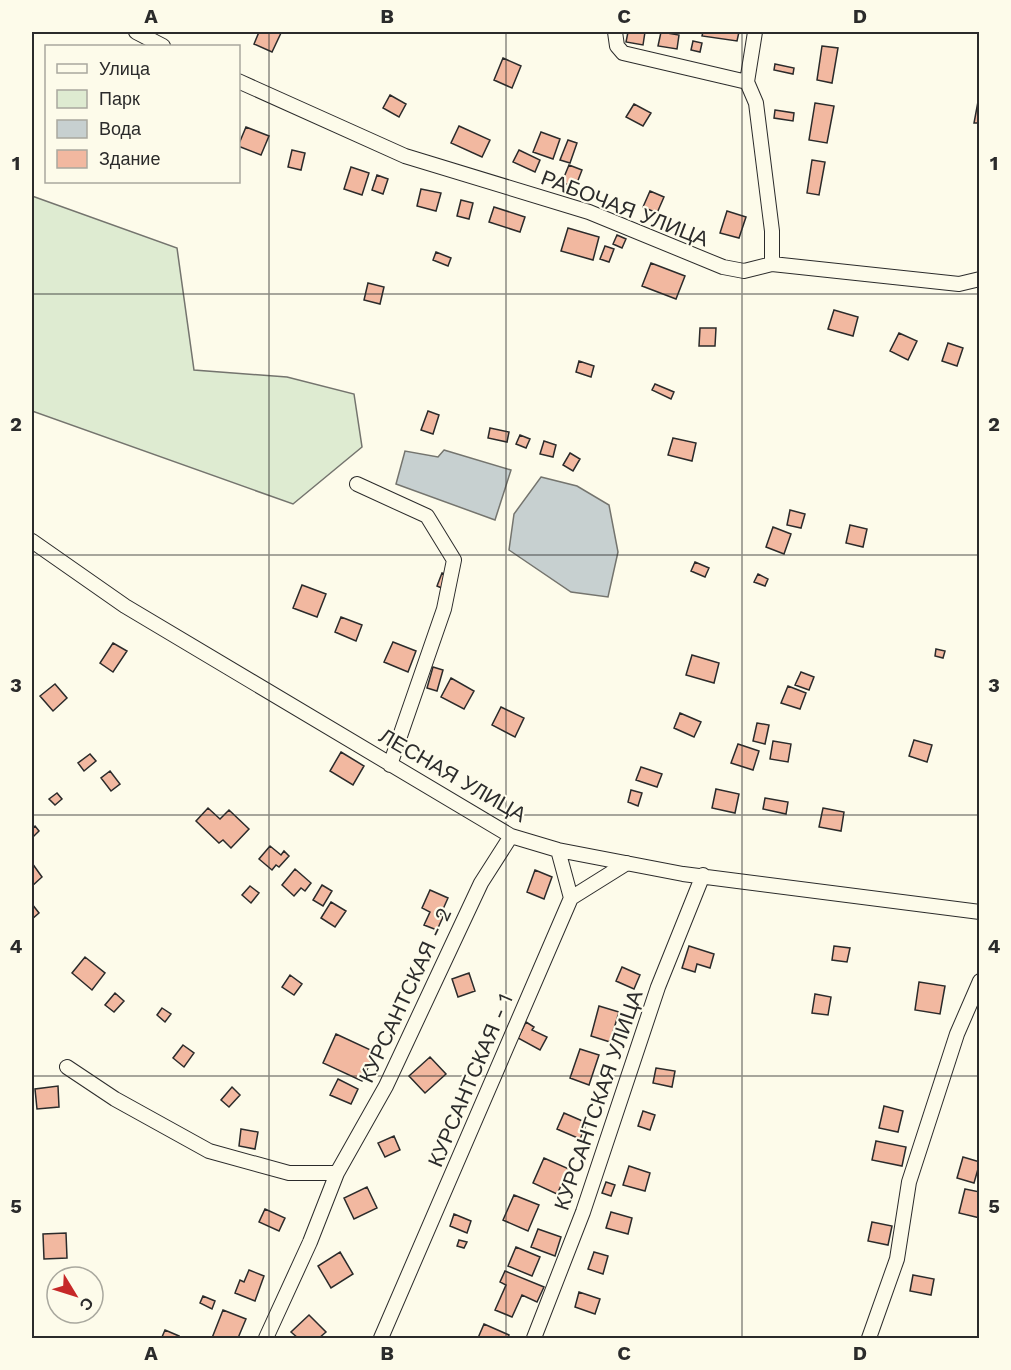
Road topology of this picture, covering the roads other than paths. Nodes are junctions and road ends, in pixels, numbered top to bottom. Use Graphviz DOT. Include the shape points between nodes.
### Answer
graph roads {
  1 [pos="136,32"];
  2 [pos="615,32"];
  3 [pos="755,32"];
  4 [pos="162,45"];
  5 [pos="240,82"];
  6 [pos="747,82"];
  7 [pos="772,264"];
  8 [pos="980,279"];
  9 [pos="357,484"];
  10 [pos="32,541"];
  11 [pos="390,765"];
  12 [pos="511,836"];
  13 [pos="558,850"];
  14 [pos="627,863"];
  15 [pos="703,876"];
  16 [pos="571,898"];
  17 [pos="980,912"];
  18 [pos="980,981"];
  19 [pos="67,1067"];
  20 [pos="337,1173"];
  21 [pos="266,1338"];
  22 [pos="381,1338"];
  23 [pos="534,1338"];
  24 [pos="869,1338"];
  1 -- 4 [label="street"];
  2 -- 6 [label="street" via="617,46 623,53"];
  3 -- 6 [label="street"];
  5 -- 7 [label="street, РАБОЧАЯ УЛИЦА" via="405,156 589,212 723,267 744,271"];
  6 -- 7 [label="street" via="756,103 772,231"];
  7 -- 8 [label="street, РАБОЧАЯ УЛИЦА" via="959,284"];
  9 -- 11 [label="street" via="427,516 454,560 444,609"];
  10 -- 11 [label="street, ЛЕСНАЯ УЛИЦА" via="125,606"];
  11 -- 12 [label="street, ЛЕСНАЯ УЛИЦА"];
  12 -- 13 [label="street, ЛЕСНАЯ УЛИЦА"];
  12 -- 20 [label="street, КУРСАНТСКАЯ - 2" via="481,883 386,1086"];
  13 -- 14 [label="street, ЛЕСНАЯ УЛИЦА"];
  13 -- 16 [label="street"];
  14 -- 15 [label="street, ЛЕСНАЯ УЛИЦА"];
  14 -- 16 [label="street"];
  15 -- 17 [label="street, ЛЕСНАЯ УЛИЦА"];
  15 -- 23 [label="street, КУРСАНТСКАЯ УЛИЦА" via="658,987 583,1212"];
  16 -- 22 [label="street, КУРСАНТСКАЯ - 1"];
  18 -- 24 [label="street" via="957,1034 909,1182 897,1259"];
  19 -- 20 [label="street" via="115,1099 209,1151 289,1173"];
  20 -- 21 [label="street, КУРСАНТСКАЯ - 2"];
}
